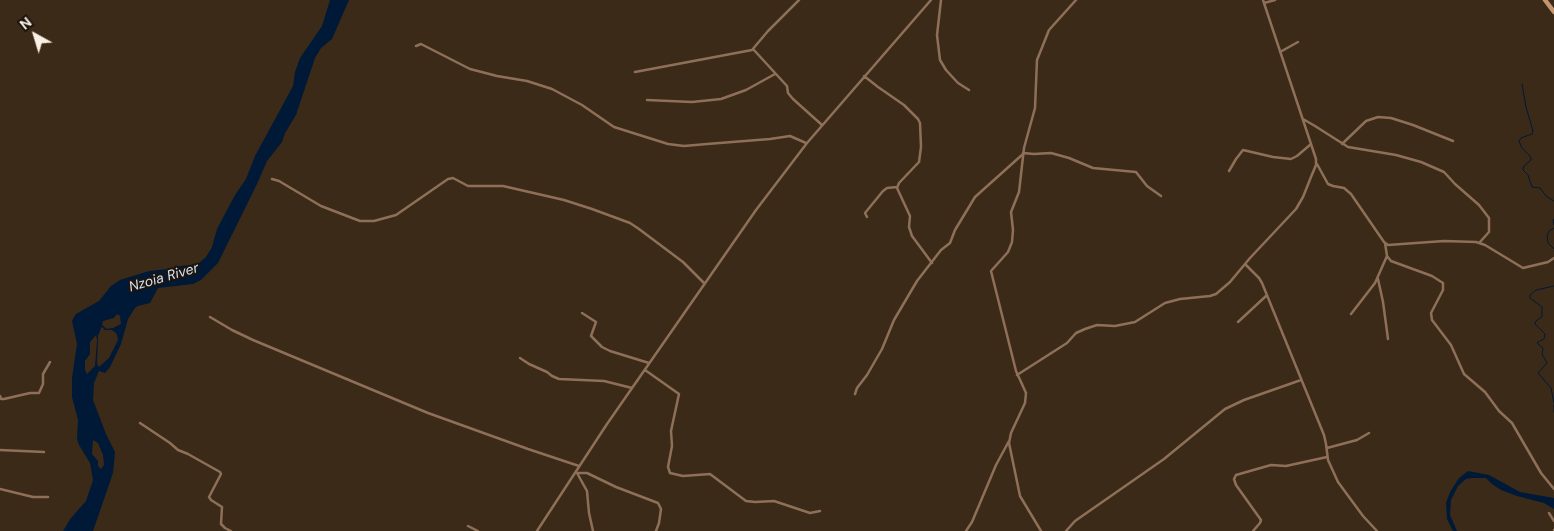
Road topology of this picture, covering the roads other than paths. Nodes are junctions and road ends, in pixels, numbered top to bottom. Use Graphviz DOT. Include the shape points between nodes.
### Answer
graph roads {
  1 [pos="800,0"];
  2 [pos="931,0"];
  3 [pos="941,0"];
  4 [pos="1076,0"];
  5 [pos="1275,0"];
  6 [pos="1545,0"];
  7 [pos="1264,2"];
  8 [pos="1554,12"];
  9 [pos="1298,42"];
  10 [pos="416,46"];
  11 [pos="753,49"];
  12 [pos="1280,52"];
  13 [pos="636,72"];
  14 [pos="775,74"];
  15 [pos="864,76"];
  16 [pos="969,90"];
  17 [pos="647,100"];
  18 [pos="1302,119"];
  19 [pos="822,125"];
  20 [pos="1453,141"];
  21 [pos="807,143"];
  22 [pos="1311,144"];
  23 [pos="1342,144"];
  24 [pos="1023,154"];
  25 [pos="1316,162"];
  26 [pos="1229,171"];
  27 [pos="272,179"];
  28 [pos="897,187"];
  29 [pos="1161,196"];
  30 [pos="867,217"];
  31 [pos="1385,243"];
  32 [pos="1480,243"];
  33 [pos="1387,256"];
  34 [pos="1554,258"];
  35 [pos="932,263"];
  36 [pos="1245,264"];
  37 [pos="1378,279"];
  38 [pos="704,283"];
  39 [pos="1266,295"];
  40 [pos="582,313"];
  41 [pos="1351,314"];
  42 [pos="210,316"];
  43 [pos="1238,322"];
  44 [pos="1388,339"];
  45 [pos="520,358"];
  46 [pos="50,362"];
  47 [pos="649,363"];
  48 [pos="644,370"];
  49 [pos="1017,375"];
  50 [pos="1301,380"];
  51 [pos="632,388"];
  52 [pos="855,394"];
  53 [pos="0,398"];
  54 [pos="140,422"];
  55 [pos="1369,433"];
  56 [pos="1009,441"];
  57 [pos="1327,448"];
  58 [pos="0,450"];
  59 [pos="44,452"];
  60 [pos="1328,457"];
  61 [pos="579,466"];
  62 [pos="576,472"];
  63 [pos="0,489"];
  64 [pos="1554,489"];
  65 [pos="48,497"];
  66 [pos="820,511"];
  67 [pos="1549,513"];
  68 [pos="1554,521"];
  69 [pos="468,526"];
  70 [pos="657,530"];
  71 [pos="231,531"];
  72 [pos="478,531"];
  73 [pos="537,531"];
  74 [pos="593,531"];
  75 [pos="966,531"];
  76 [pos="1041,531"];
  77 [pos="1066,531"];
  78 [pos="1253,531"];
  79 [pos="1377,531"];
  1 -- 11 [label="street"];
  2 -- 15 [label="street"];
  3 -- 16 [label="street" via="937,35 940,60 958,83"];
  4 -- 24 [label="street" via="1049,30 1038,57 1035,108"];
  5 -- 7 [label="street"];
  6 -- 8 [label="street"];
  7 -- 12 [label="street"];
  9 -- 12 [label="street"];
  10 -- 21 [label="street" via="421,44 470,69 552,89 614,127 668,144 702,145 790,136"];
  11 -- 13 [label="street"];
  11 -- 14 [label="street"];
  12 -- 18 [label="street"];
  14 -- 17 [label="street" via="746,90 720,99 692,102"];
  14 -- 19 [label="street" via="787,86 793,99"];
  15 -- 19 [label="street"];
  15 -- 28 [label="street" via="904,104 920,123 919,162"];
  18 -- 22 [label="street"];
  18 -- 23 [label="street"];
  19 -- 21 [label="street"];
  20 -- 23 [label="street" via="1413,125 1378,117 1366,122"];
  21 -- 38 [label="street"];
  22 -- 25 [label="street"];
  22 -- 26 [label="street" via="1288,159 1243,150"];
  23 -- 32 [label="street" via="1409,158 1444,172 1489,218 1489,232"];
  24 -- 29 [label="street" via="1051,153 1092,168 1136,172"];
  24 -- 35 [label="street" via="975,197 951,240"];
  24 -- 49 [label="street" via="1020,192 1011,212 1012,242 1008,252 991,271"];
  25 -- 31 [label="street" via="1328,184 1343,187 1351,194"];
  25 -- 36 [label="street" via="1296,209"];
  27 -- 38 [label="street" via="321,206 360,220 374,221 396,215 453,178 468,186 503,186 564,200 632,225 660,244"];
  28 -- 30 [label="street" via="883,191 865,213"];
  28 -- 35 [label="street" via="910,216 910,232"];
  31 -- 32 [label="street"];
  31 -- 33 [label="street"];
  32 -- 34 [label="street" via="1523,268"];
  33 -- 37 [label="street"];
  33 -- 64 [label="street" via="1390,261 1443,283 1443,290 1431,313 1432,320 1451,345 1464,374 1512,423"];
  35 -- 52 [label="street" via="896,316 882,349"];
  36 -- 39 [label="street" via="1260,280"];
  36 -- 49 [label="street" via="1216,294 1165,303 1135,322 1085,329"];
  37 -- 41 [label="street"];
  37 -- 44 [label="street"];
  38 -- 47 [label="street"];
  39 -- 43 [label="street"];
  39 -- 50 [label="street"];
  40 -- 47 [label="street" via="596,322 591,336 602,347"];
  42 -- 61 [label="street" via="253,340 428,413"];
  45 -- 51 [label="street" via="559,379 604,381"];
  46 -- 53 [label="street" via="42,376 39,394"];
  47 -- 48 [label="street"];
  48 -- 51 [label="street"];
  48 -- 66 [label="street" via="679,394 672,431 670,473 683,476 710,474 746,501 777,502 810,513"];
  49 -- 56 [label="street" via="1026,396"];
  50 -- 57 [label="street"];
  50 -- 77 [label="street" via="1225,409 1164,459 1075,521"];
  51 -- 61 [label="street"];
  54 -- 71 [label="street" via="178,450 220,472 209,497 222,507 221,524"];
  55 -- 57 [label="street" via="1357,440"];
  56 -- 75 [label="street"];
  56 -- 76 [label="street" via="1020,496"];
  57 -- 60 [label="street"];
  58 -- 59 [label="street"];
  60 -- 78 [label="street" via="1286,466 1271,465 1236,475 1236,485 1261,520"];
  60 -- 79 [label="street" via="1340,485"];
  61 -- 62 [label="street"];
  62 -- 70 [label="street" via="586,473 658,503 661,509"];
  62 -- 73 [label="street"];
  62 -- 74 [label="street" via="587,491"];
  63 -- 65 [label="street"];
  67 -- 68 [label="street"];
  69 -- 72 [label="street"];
}
